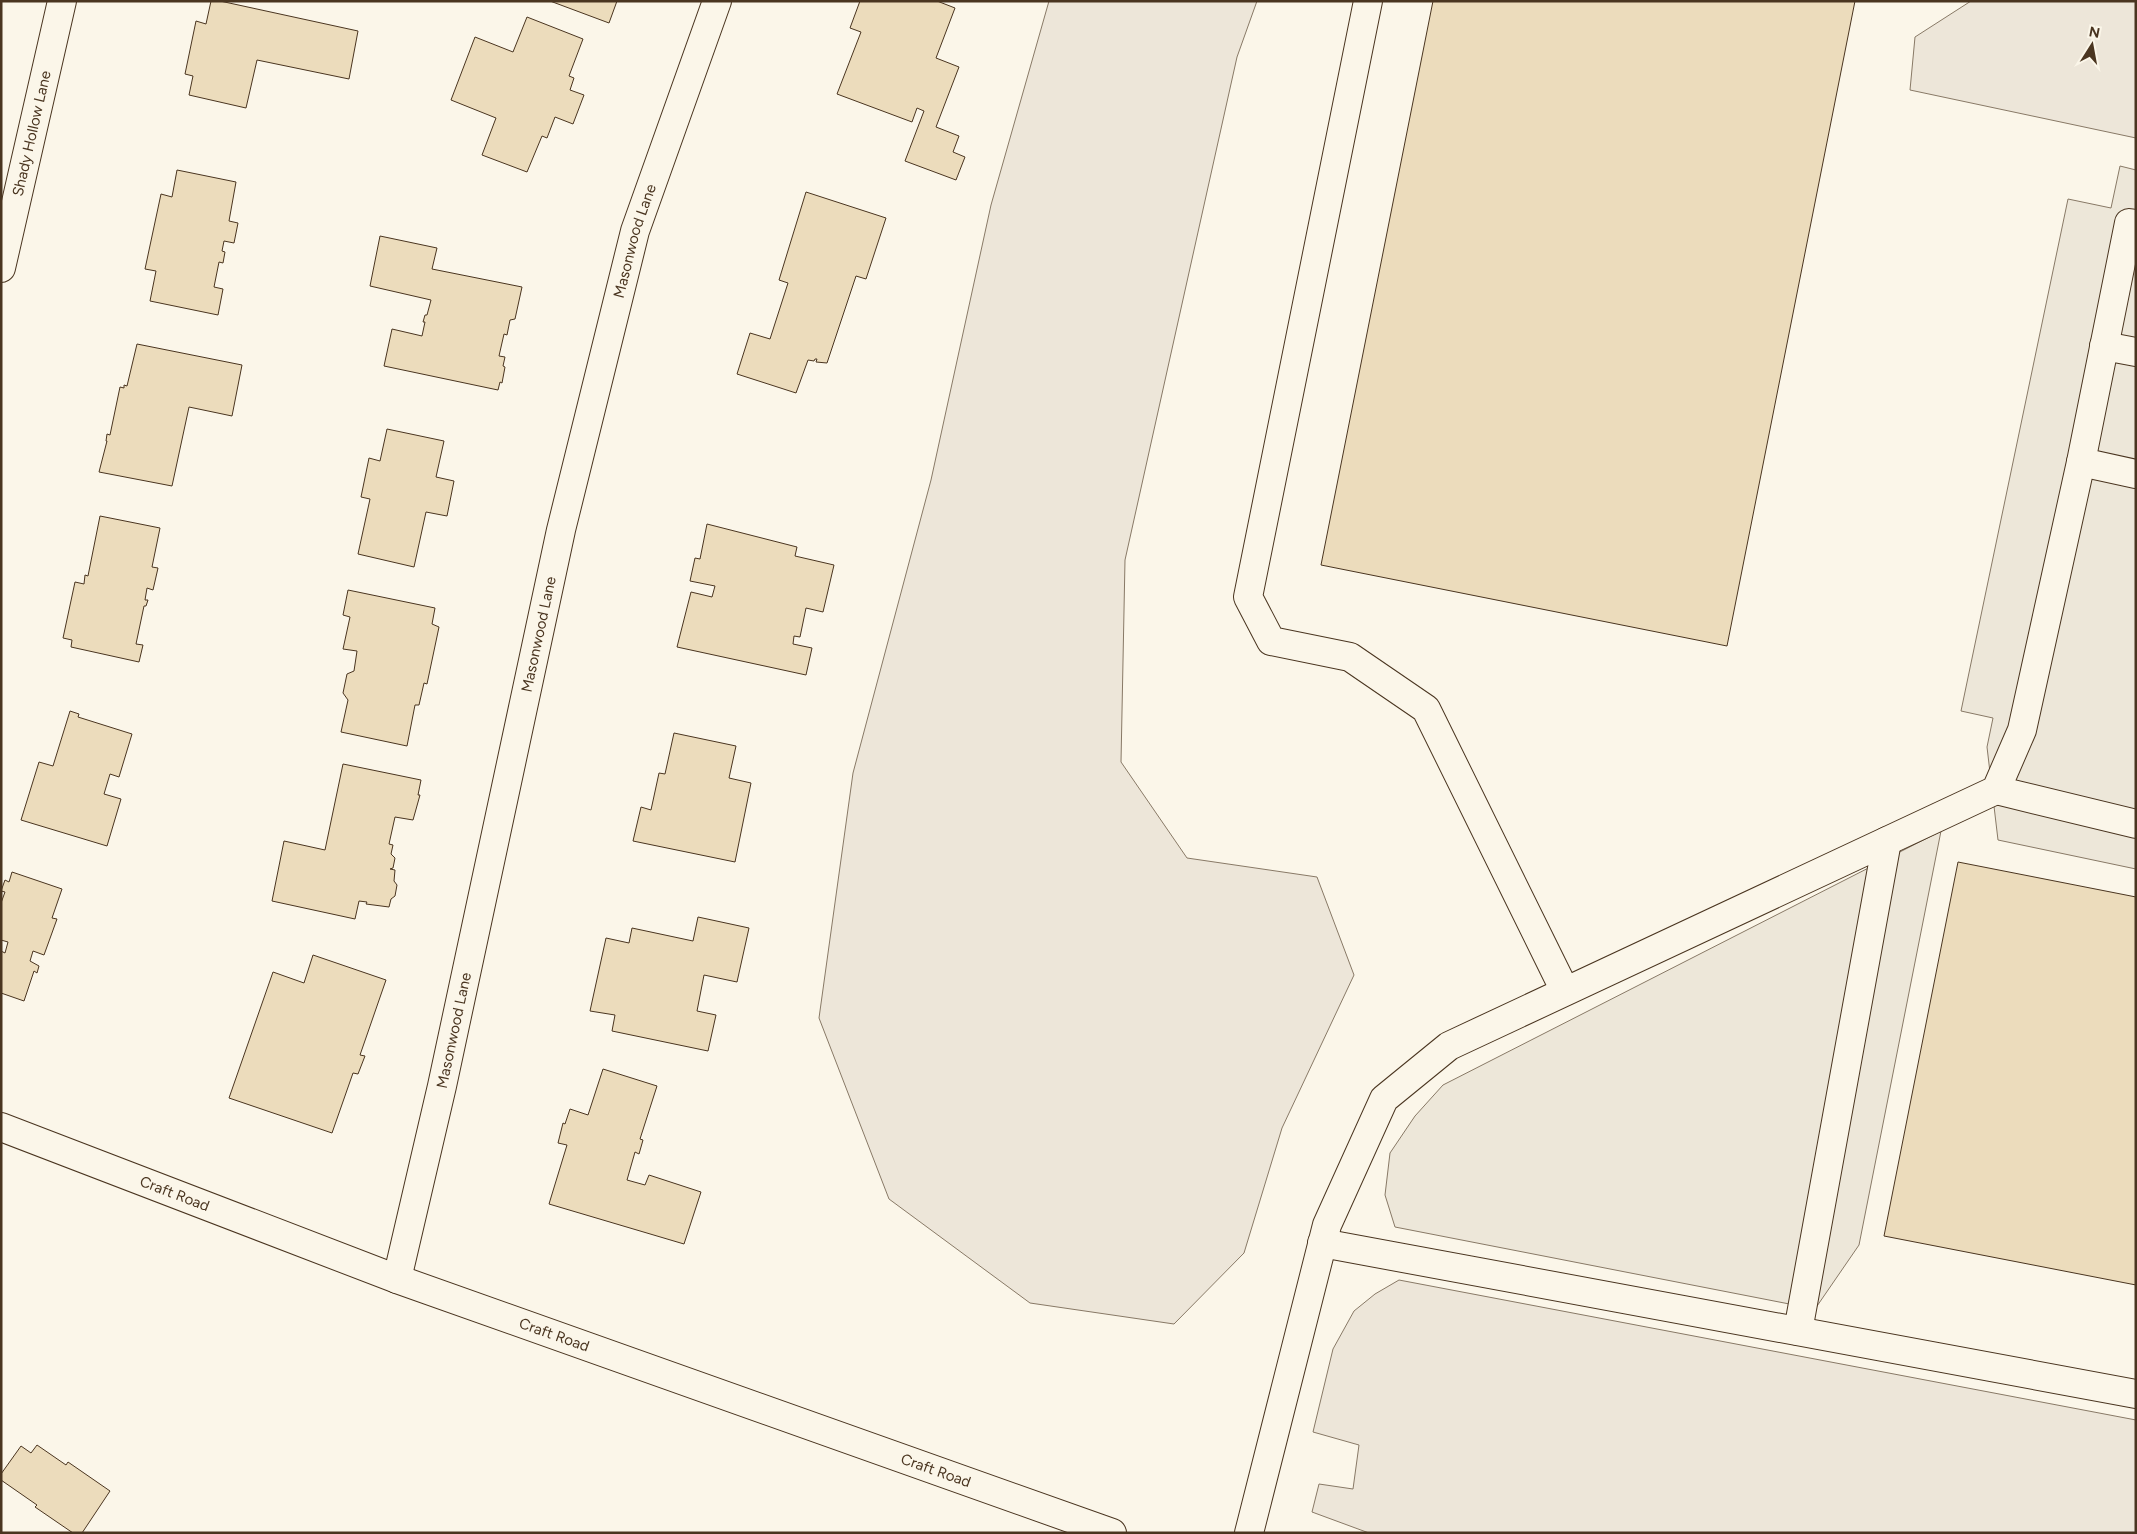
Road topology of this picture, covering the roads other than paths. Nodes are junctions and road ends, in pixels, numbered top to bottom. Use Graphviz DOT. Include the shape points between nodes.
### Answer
graph roads {
  1 [pos="62,1"];
  2 [pos="717,1"];
  3 [pos="1368,1"];
  4 [pos="2136,224"];
  5 [pos="1,268"];
  6 [pos="2104,346"];
  7 [pos="2136,352"];
  8 [pos="2081,462"];
  9 [pos="2136,474"];
  10 [pos="1996,790"];
  11 [pos="2136,824"];
  12 [pos="1887,841"];
  13 [pos="1565,991"];
  14 [pos="1,1127"];
  15 [pos="1322,1243"];
  16 [pos="397,1279"];
  17 [pos="1798,1331"];
  18 [pos="2136,1394"];
  19 [pos="1112,1533"];
  20 [pos="1249,1533"];
  1 -- 5 [label="street, Shady Hollow Lane"];
  2 -- 16 [label="street, Masonwood Lane" via="635,231 560,530 442,1086"];
  3 -- 13 [label="street" via="1248,597 1271,642 1350,657 1426,709"];
  4 -- 6 [label="street" via="2129,223"];
  6 -- 7 [label="street"];
  6 -- 8 [label="street"];
  8 -- 9 [label="street"];
  8 -- 10 [label="street" via="2022,730"];
  10 -- 11 [label="street"];
  10 -- 12 [label="street"];
  12 -- 13 [label="street"];
  12 -- 17 [label="street"];
  13 -- 15 [label="street" via="1449,1046 1384,1099 1327,1225"];
  14 -- 16 [label="street, Craft Road"];
  15 -- 17 [label="street"];
  15 -- 20 [label="street"];
  16 -- 19 [label="street, Craft Road"];
  17 -- 18 [label="street"];
}
